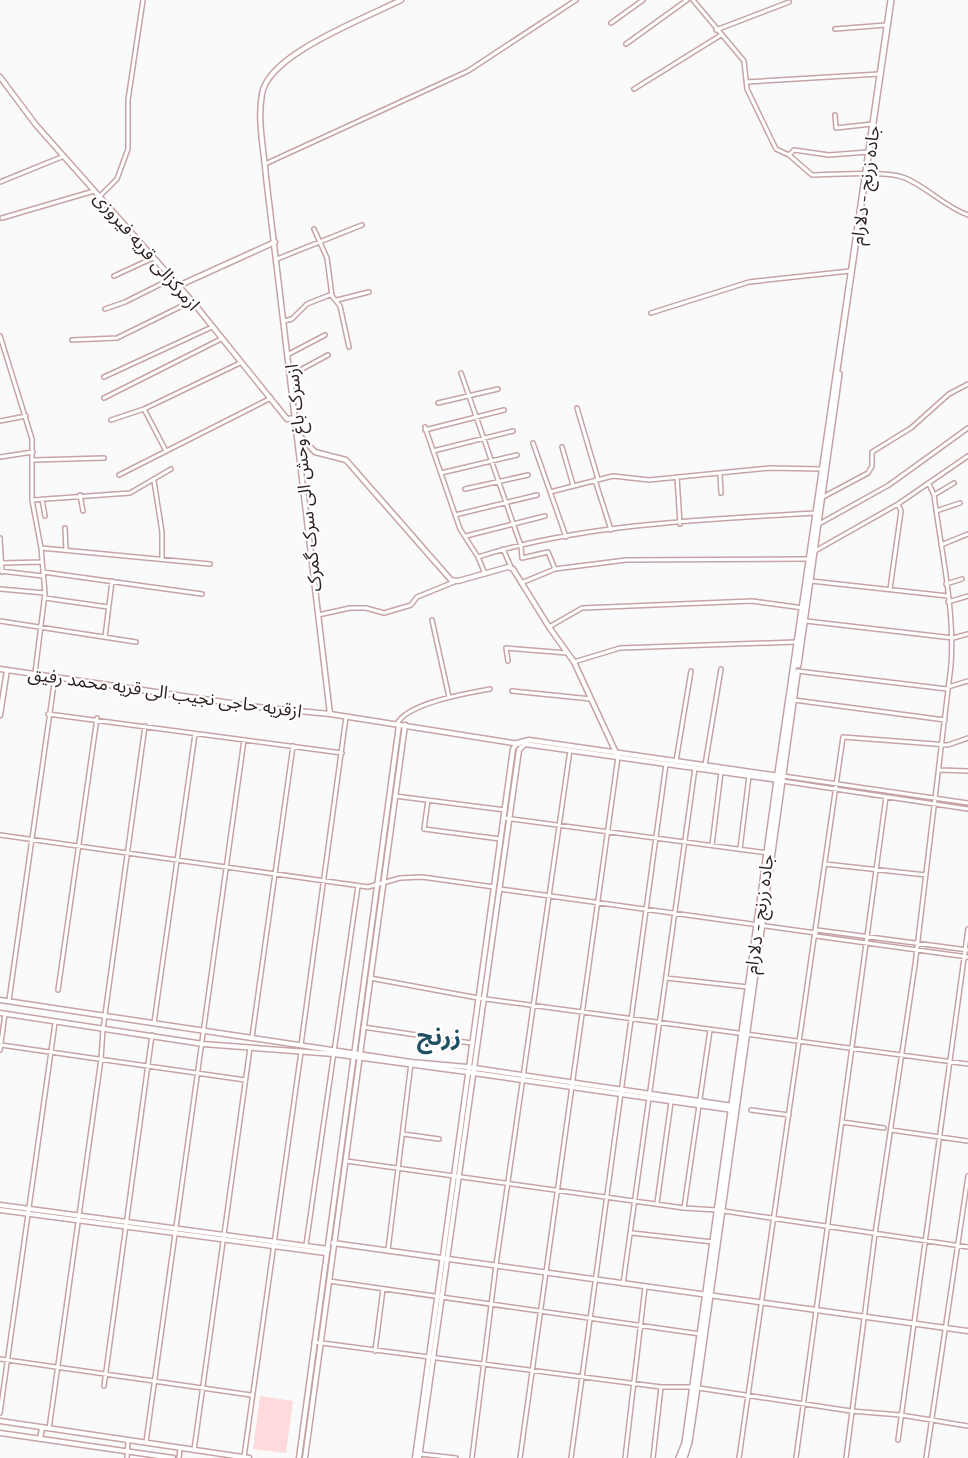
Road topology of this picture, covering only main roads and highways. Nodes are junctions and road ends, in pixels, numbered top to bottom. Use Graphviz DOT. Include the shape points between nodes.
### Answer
graph roads {
  1 [pos="400,0"];
  2 [pos="891,0"];
  3 [pos="0,77"];
  4 [pos="275,242"];
  5 [pos="177,286"];
  6 [pos="839,369"];
  7 [pos="296,418"];
  8 [pos="298,434"];
  9 [pos="0,669"];
  10 [pos="7,670"];
  11 [pos="330,714"];
  12 [pos="0,715"];
  13 [pos="398,724"];
  14 [pos="405,725"];
  15 [pos="517,743"];
  16 [pos="523,746"];
  17 [pos="617,755"];
  18 [pos="780,778"];
  19 [pos="506,818"];
  20 [pos="495,888"];
  21 [pos="760,924"];
  22 [pos="480,998"];
  23 [pos="0,1000"];
  24 [pos="2,1013"];
  25 [pos="744,1033"];
  26 [pos="354,1055"];
  27 [pos="359,1056"];
  28 [pos="467,1070"];
  29 [pos="473,1070"];
  30 [pos="734,1108"];
  31 [pos="0,1205"];
  32 [pos="0,1210"];
  33 [pos="720,1210"];
  34 [pos="29,1211"];
  35 [pos="330,1242"];
  36 [pos="274,1244"];
  37 [pos="329,1251"];
  38 [pos="444,1258"];
  39 [pos="708,1293"];
  40 [pos="968,1331"];
  41 [pos="695,1387"];
  42 [pos="0,1421"];
  43 [pos="42,1428"];
  44 [pos="0,1433"];
  45 [pos="40,1439"];
  46 [pos="220,1456"];
  47 [pos="244,1457"];
  48 [pos="418,1457"];
  49 [pos="173,1458"];
  50 [pos="249,1458"];
  51 [pos="299,1458"];
  52 [pos="305,1458"];
  53 [pos="679,1458"];
  54 [pos="684,1458"];
  1 -- 4 [label="main road, ازسرک باغ وحش الی سرک گمرک" via="290,56 267,79 261,94 260,118"];
  2 -- 6 [label="highway, جاده زرنج - دلارام"];
  3 -- 5 [label="main road, ازمرکزالی قریه فیروزی"];
  4 -- 5 [label="main road"];
  4 -- 7 [label="main road, ازسرک باغ وحش الی سرک گمرک"];
  5 -- 7 [label="main road, ازمرکزالی قریه فیروزی" via="287,419"];
  6 -- 18 [label="highway, جاده زرنج - دلارام"];
  6 -- 18 [label="highway, جاده زرنج - دلارام" via="806,621"];
  7 -- 8 [label="main road, ازسرک باغ وحش الی سرک گمرک"];
  8 -- 11 [label="main road, ازسرک باغ وحش الی سرک گمرک"];
  8 -- 17 [label="main road" via="315,452 346,460 454,582 511,567 574,662"];
  9 -- 10 [label="main road, ازقریه حاجی نجیب الی قریه محمد رفیق"];
  10 -- 11 [label="main road, ازقریه حاجی نجیب الی قریه محمد رفیق"];
  10 -- 12 [label="main road"];
  11 -- 13 [label="main road, ازقریه حاجی نجیب الی قریه محمد رفیق"];
  13 -- 14 [label="main road, ازقریه حاجی نجیب الی قریه محمد رفیق"];
  13 -- 26 [label="main road"];
  14 -- 15 [label="main road, ازقریه حاجی نجیب الی قریه محمد رفیق"];
  14 -- 27 [label="main road"];
  15 -- 16 [label="main road"];
  15 -- 17 [label="main road" via="529,740"];
  15 -- 19 [label="main road"];
  16 -- 17 [label="main road"];
  16 -- 19 [label="main road" via="516,758"];
  17 -- 18 [label="main road"];
  17 -- 18 [label="main road"];
  18 -- 21 [label="highway, جاده زرنج - دلارام"];
  19 -- 20 [label="main road"];
  19 -- 20 [label="main road"];
  20 -- 22 [label="main road"];
  21 -- 25 [label="highway, جاده زرنج - دلارام"];
  21 -- 25 [label="highway, جاده زرنج - دلارام"];
  22 -- 28 [label="main road"];
  22 -- 29 [label="main road"];
  23 -- 26 [label="main road" via="335,1049"];
  24 -- 26 [label="main road" via="203,1044"];
  25 -- 30 [label="highway, جاده زرنج - دلارام"];
  26 -- 27 [label="main road"];
  26 -- 35 [label="main road"];
  27 -- 28 [label="main road"];
  27 -- 35 [label="main road"];
  28 -- 29 [label="main road"];
  28 -- 38 [label="main road"];
  29 -- 30 [label="main road"];
  29 -- 38 [label="main road"];
  30 -- 33 [label="highway, جاده زرنج - دلارام"];
  31 -- 34 [label="main road"];
  32 -- 34 [label="main road"];
  33 -- 39 [label="highway, جاده زرنج - دلارام"];
  33 -- 39 [label="highway, جاده زرنج - دلارام" via="712,1242"];
  34 -- 36 [label="main road"];
  35 -- 37 [label="main road"];
  35 -- 38 [label="main road"];
  36 -- 37 [label="main road"];
  36 -- 37 [label="main road"];
  37 -- 51 [label="main road"];
  37 -- 52 [label="main road" via="329,1281"];
  38 -- 39 [label="main road"];
  38 -- 48 [label="main road"];
  39 -- 40 [label="main road"];
  39 -- 41 [label="highway, جاده زرنج - دلارام"];
  39 -- 41 [label="highway, جاده زرنج - دلارام"];
  41 -- 53 [label="highway, جاده زرنج - دلارام"];
  41 -- 54 [label="highway, جاده زرنج - دلارام"];
  42 -- 43 [label="main road"];
  43 -- 45 [label="main road"];
  43 -- 46 [label="main road"];
  44 -- 45 [label="main road"];
  45 -- 49 [label="main road"];
  46 -- 47 [label="main road"];
  47 -- 50 [label="main road"];
}
